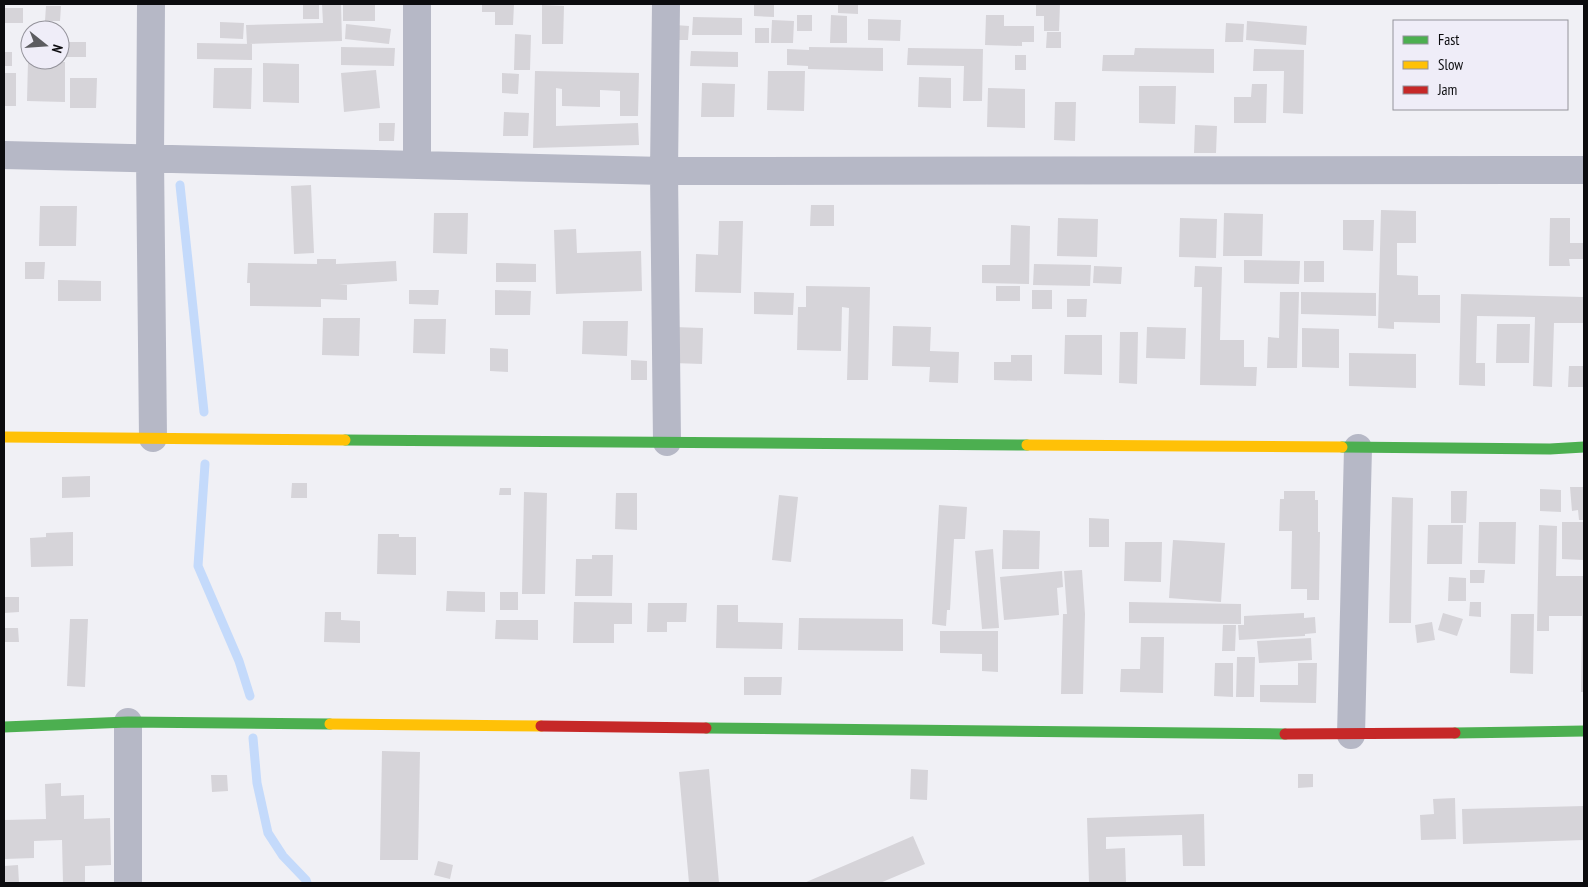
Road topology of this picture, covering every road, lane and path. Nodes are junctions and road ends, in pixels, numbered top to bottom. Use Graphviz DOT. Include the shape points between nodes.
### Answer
graph roads {
  1 [pos="151,4"];
  2 [pos="417,4"];
  3 [pos="666,4"];
  4 [pos="4,155"];
  5 [pos="150,158"];
  6 [pos="417,164"];
  7 [pos="1584,170"];
  8 [pos="664,171"];
  9 [pos="4,437"];
  10 [pos="153,438"];
  11 [pos="667,442"];
  12 [pos="1358,448"];
  13 [pos="1584,448"];
  14 [pos="128,722"];
  15 [pos="4,727"];
  16 [pos="1584,731"];
  17 [pos="1351,736"];
  18 [pos="128,883"];
  1 -- 5 [label="street"];
  2 -- 6 [label="street"];
  3 -- 8 [label="street"];
  4 -- 5 [label="street"];
  5 -- 6 [label="street"];
  5 -- 10 [label="street"];
  6 -- 8 [label="street"];
  7 -- 8 [label="street"];
  8 -- 11 [label="street"];
  9 -- 10 [label="street"];
  10 -- 11 [label="street"];
  11 -- 12 [label="street"];
  12 -- 13 [label="street"];
  12 -- 17 [label="street"];
  14 -- 15 [label="street"];
  14 -- 17 [label="street"];
  14 -- 18 [label="street"];
  16 -- 17 [label="street"];
}
